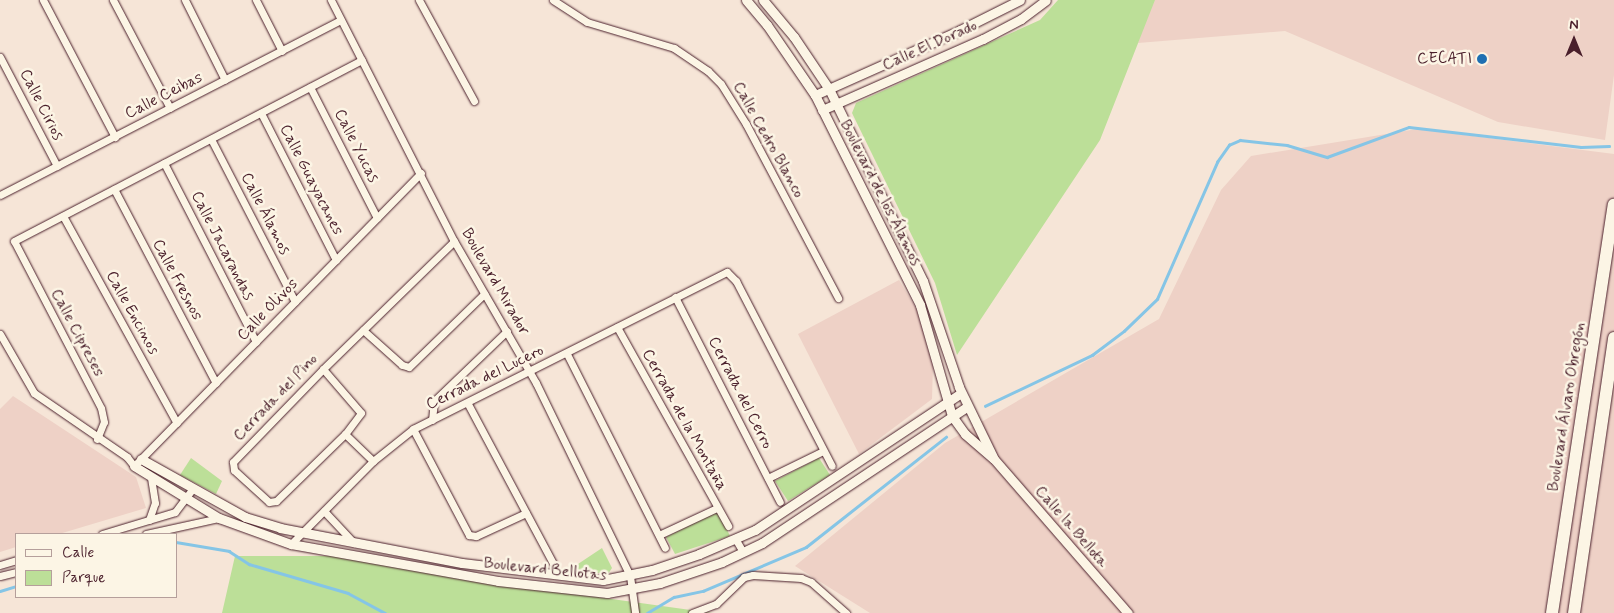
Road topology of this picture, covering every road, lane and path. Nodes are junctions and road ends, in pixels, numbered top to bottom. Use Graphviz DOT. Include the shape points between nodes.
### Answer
graph roads {
  1 [pos="43,0"];
  2 [pos="113,0"];
  3 [pos="185,0"];
  4 [pos="256,0"];
  5 [pos="419,0"];
  6 [pos="553,0"];
  7 [pos="746,0"];
  8 [pos="763,0"];
  9 [pos="1020,0"];
  10 [pos="1046,0"];
  11 [pos="332,1"];
  12 [pos="341,20"];
  13 [pos="282,51"];
  14 [pos="0,57"];
  15 [pos="362,60"];
  16 [pos="226,80"];
  17 [pos="310,87"];
  18 [pos="829,89"];
  19 [pos="815,95"];
  20 [pos="474,101"];
  21 [pos="836,104"];
  22 [pos="170,108"];
  23 [pos="822,110"];
  24 [pos="261,113"];
  25 [pos="115,137"];
  26 [pos="211,139"];
  27 [pos="164,163"];
  28 [pos="57,166"];
  29 [pos="421,173"];
  30 [pos="114,189"];
  31 [pos="0,195"];
  32 [pos="1614,205"];
  33 [pos="63,216"];
  34 [pos="377,218"];
  35 [pos="454,241"];
  36 [pos="336,260"];
  37 [pos="484,294"];
  38 [pos="675,297"];
  39 [pos="838,298"];
  40 [pos="295,302"];
  41 [pos="617,327"];
  42 [pos="363,330"];
  43 [pos="507,331"];
  44 [pos="0,334"];
  45 [pos="1614,338"];
  46 [pos="256,342"];
  47 [pos="567,354"];
  48 [pos="323,369"];
  49 [pos="530,370"];
  50 [pos="216,383"];
  51 [pos="961,392"];
  52 [pos="946,402"];
  53 [pos="468,404"];
  54 [pos="967,407"];
  55 [pos="952,416"];
  56 [pos="432,420"];
  57 [pos="177,423"];
  58 [pos="413,429"];
  59 [pos="345,434"];
  60 [pos="97,439"];
  61 [pos="823,451"];
  62 [pos="127,458"];
  63 [pos="141,459"];
  64 [pos="994,459"];
  65 [pos="373,462"];
  66 [pos="134,466"];
  67 [pos="832,466"];
  68 [pos="838,476"];
  69 [pos="151,478"];
  70 [pos="768,478"];
  71 [pos="193,488"];
  72 [pos="845,488"];
  73 [pos="186,500"];
  74 [pos="780,502"];
  75 [pos="716,508"];
  76 [pos="324,511"];
  77 [pos="785,511"];
  78 [pos="526,513"];
  79 [pos="218,518"];
  80 [pos="149,520"];
  81 [pos="793,522"];
  82 [pos="728,526"];
  83 [pos="302,532"];
  84 [pos="105,533"];
  85 [pos="150,533"];
  86 [pos="659,535"];
  87 [pos="736,540"];
  88 [pos="354,543"];
  89 [pos="291,544"];
  90 [pos="665,548"];
  91 [pos="743,552"];
  92 [pos="15,560"];
  93 [pos="462,563"];
  94 [pos="553,564"];
  95 [pos="0,565"];
  96 [pos="15,572"];
  97 [pos="460,575"];
  98 [pos="0,576"];
  99 [pos="630,576"];
  100 [pos="557,577"];
  101 [pos="563,590"];
  102 [pos="632,590"];
  103 [pos="635,613"];
  104 [pos="692,613"];
  105 [pos="846,613"];
  106 [pos="1128,613"];
  107 [pos="1552,613"];
  108 [pos="1574,613"];
  1 -- 25 [label="street"];
  2 -- 22 [label="street"];
  3 -- 16 [label="street"];
  4 -- 13 [label="street"];
  5 -- 20 [label="street"];
  6 -- 39 [label="street, Calle Cedro Blanco" via="588,22 674,48 694,59 715,78 746,124"];
  7 -- 19 [label="street, Boulevard de los Álamos"];
  8 -- 18 [label="street, Boulevard de los Álamos"];
  9 -- 18 [label="street, Calle El Dorado"];
  10 -- 21 [label="street, Calle El Dorado" via="1021,19 983,39"];
  11 -- 12 [label="street, Boulevard Mirador"];
  12 -- 13 [label="street, Calle Ceibas"];
  12 -- 15 [label="street, Boulevard Mirador"];
  13 -- 16 [label="street, Calle Ceibas"];
  14 -- 28 [label="street, Calle Cirios"];
  15 -- 17 [label="street"];
  15 -- 29 [label="street, Boulevard Mirador"];
  16 -- 22 [label="street, Calle Ceibas"];
  17 -- 24 [label="street"];
  17 -- 34 [label="street, Calle Yucas"];
  18 -- 19 [label="street, Calle El Dorado"];
  18 -- 21 [label="street, Boulevard de los Álamos"];
  19 -- 23 [label="street, Boulevard de los Álamos"];
  21 -- 23 [label="street, Calle El Dorado"];
  21 -- 51 [label="street, Boulevard de los Álamos" via="931,298"];
  22 -- 25 [label="street, Calle Ceibas"];
  23 -- 52 [label="street, Boulevard de los Álamos" via="920,305"];
  24 -- 26 [label="street"];
  24 -- 36 [label="street, Calle Guayacanes"];
  25 -- 28 [label="street, Calle Ceibas"];
  26 -- 27 [label="street"];
  26 -- 40 [label="street, Calle Álamos"];
  27 -- 30 [label="street"];
  27 -- 46 [label="street, Calle Jacarandas"];
  28 -- 31 [label="street, Calle Ceibas"];
  29 -- 34 [label="street, Calle Olivos"];
  29 -- 35 [label="street, Boulevard Mirador"];
  30 -- 33 [label="street"];
  30 -- 50 [label="street, Calle Fresnos"];
  32 -- 107 [label="highway, Boulevard Álvaro Obregón"];
  33 -- 57 [label="street, Calle Encinos"];
  33 -- 60 [label="street, Calle Cipreses" via="14,241 101,408 104,422"];
  34 -- 36 [label="street, Calle Olivos"];
  35 -- 37 [label="street, Boulevard Mirador"];
  35 -- 42 [label="street, Cerrada del Pino"];
  36 -- 40 [label="street, Calle Olivos"];
  37 -- 42 [label="street" via="409,367 402,365"];
  37 -- 43 [label="street, Boulevard Mirador"];
  38 -- 41 [label="street, Cerrada del Lucero"];
  38 -- 61 [label="street, Cerrada del Lucero" via="718,274 726,272 736,281"];
  38 -- 70 [label="street, Cerrada del Cerro"];
  40 -- 46 [label="street, Calle Olivos"];
  41 -- 47 [label="street, Cerrada del Lucero"];
  41 -- 75 [label="street, Cerrada de la Montaña"];
  42 -- 48 [label="street, Cerrada del Pino"];
  43 -- 49 [label="street, Boulevard Mirador"];
  43 -- 56 [label="street" via="434,401"];
  44 -- 60 [label="street, Boulevard Bellotas" via="34,393"];
  45 -- 108 [label="highway"];
  46 -- 50 [label="street, Calle Olivos"];
  47 -- 49 [label="street, Cerrada del Lucero"];
  47 -- 86 [label="street"];
  48 -- 59 [label="street, Cerrada del Pino" via="361,412"];
  48 -- 59 [label="street, Cerrada del Pino" via="233,462 233,467 269,502 274,502"];
  49 -- 53 [label="street, Cerrada del Lucero"];
  49 -- 99 [label="street, Boulevard Mirador"];
  50 -- 57 [label="street, Calle Olivos"];
  51 -- 52 [label="street, Boulevard Bellotas"];
  51 -- 54 [label="street, Boulevard de los Álamos"];
  52 -- 55 [label="street, Boulevard de los Álamos"];
  52 -- 68 [label="street, Boulevard Bellotas"];
  53 -- 56 [label="street, Cerrada del Lucero"];
  53 -- 78 [label="street"];
  54 -- 55 [label="street, Boulevard Bellotas"];
  54 -- 64 [label="street, Calle la Bellota"];
  55 -- 64 [label="street, Calle la Bellota" via="966,434"];
  55 -- 72 [label="street, Boulevard Bellotas"];
  56 -- 58 [label="street, Cerrada del Lucero"];
  57 -- 63 [label="street, Calle Olivos"];
  58 -- 65 [label="street, Cerrada del Lucero"];
  58 -- 78 [label="street" via="470,535 476,536"];
  59 -- 65 [label="street"];
  60 -- 62 [label="street, Boulevard Bellotas"];
  61 -- 67 [label="street"];
  61 -- 70 [label="street"];
  62 -- 63 [label="street, Boulevard Bellotas"];
  62 -- 66 [label="street, Boulevard Bellotas"];
  63 -- 66 [label="street, Calle Olivos"];
  63 -- 71 [label="street, Boulevard Bellotas"];
  64 -- 106 [label="street, Calle la Bellota"];
  65 -- 76 [label="street, Cerrada del Lucero"];
  66 -- 69 [label="street, Boulevard Bellotas"];
  68 -- 72 [label="street"];
  68 -- 77 [label="street, Boulevard Bellotas"];
  69 -- 73 [label="street, Boulevard Bellotas"];
  69 -- 80 [label="street" via="155,503"];
  70 -- 74 [label="street, Cerrada del Cerro"];
  71 -- 73 [label="street"];
  71 -- 83 [label="street, Boulevard Bellotas" via="245,516"];
  72 -- 81 [label="street, Boulevard Bellotas"];
  73 -- 79 [label="street, Boulevard Bellotas"];
  73 -- 80 [label="street" via="175,512"];
  75 -- 82 [label="street, Cerrada de la Montaña"];
  75 -- 86 [label="street"];
  76 -- 83 [label="street, Cerrada del Lucero"];
  76 -- 88 [label="street"];
  77 -- 81 [label="street"];
  77 -- 87 [label="street, Boulevard Bellotas"];
  78 -- 94 [label="street"];
  79 -- 85 [label="street"];
  79 -- 89 [label="street, Boulevard Bellotas"];
  80 -- 84 [label="street"];
  81 -- 91 [label="street, Boulevard Bellotas"];
  83 -- 88 [label="street, Boulevard Bellotas"];
  83 -- 89 [label="street, Cerrada del Lucero"];
  86 -- 90 [label="street"];
  87 -- 91 [label="street"];
  87 -- 99 [label="street, Boulevard Bellotas"];
  88 -- 93 [label="street, Boulevard Bellotas"];
  89 -- 97 [label="street, Boulevard Bellotas"];
  91 -- 102 [label="street, Boulevard Bellotas" via="694,572"];
  92 -- 95 [label="street"];
  93 -- 97 [label="street"];
  93 -- 100 [label="street, Boulevard Bellotas"];
  96 -- 98 [label="street"];
  97 -- 101 [label="street, Boulevard Bellotas"];
  99 -- 100 [label="street, Boulevard Bellotas" via="603,580"];
  99 -- 102 [label="street, Boulevard Mirador"];
  100 -- 101 [label="street"];
  101 -- 102 [label="street, Boulevard Bellotas" via="607,593"];
  102 -- 103 [label="street, Boulevard Mirador"];
  104 -- 105 [label="street" via="716,604 744,577 753,575 801,578 811,582"];
}
